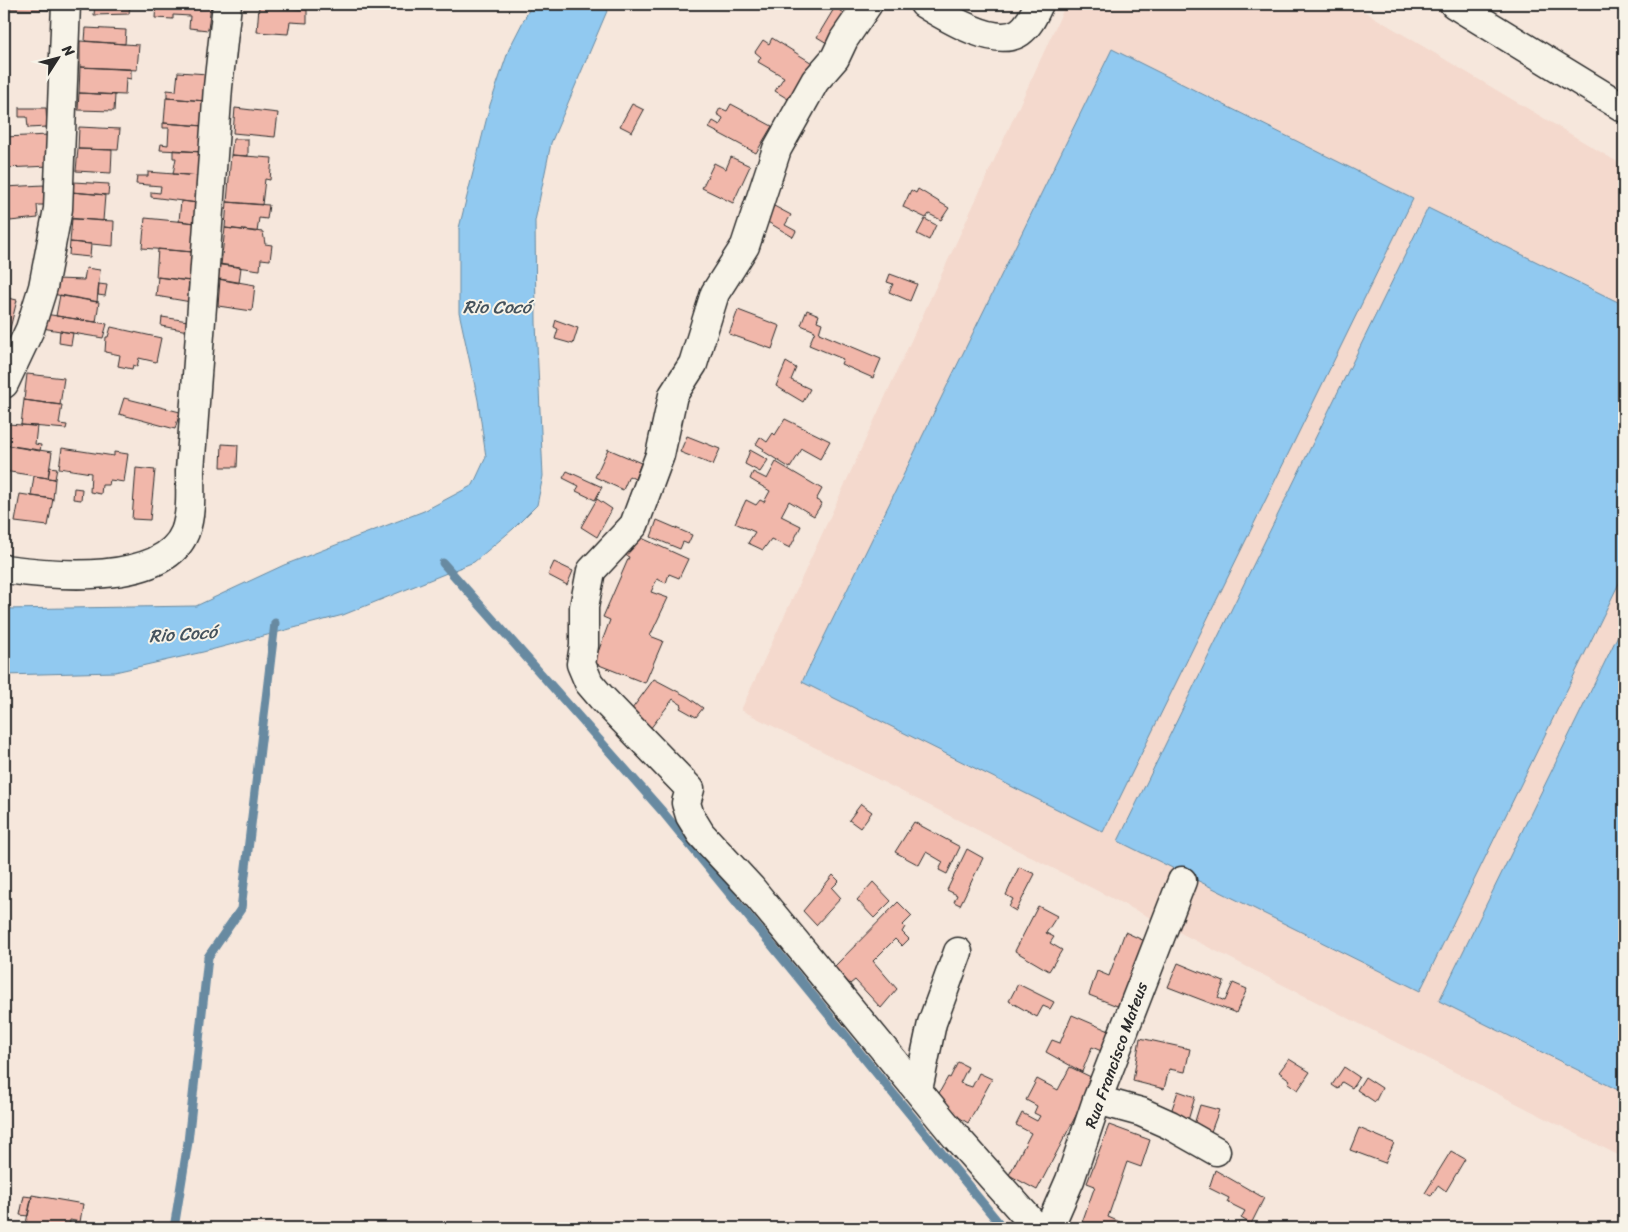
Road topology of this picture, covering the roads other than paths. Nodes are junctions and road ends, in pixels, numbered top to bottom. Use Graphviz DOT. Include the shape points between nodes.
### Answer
graph roads {
  1 [pos="66,4"];
  2 [pos="227,4"];
  3 [pos="868,4"];
  4 [pos="924,4"];
  5 [pos="1039,4"];
  6 [pos="1454,4"];
  7 [pos="1624,108"];
  8 [pos="4,384"];
  9 [pos="4,569"];
  10 [pos="1182,881"];
  11 [pos="958,952"];
  12 [pos="918,1090"];
  13 [pos="1097,1100"];
  14 [pos="1216,1151"];
  15 [pos="1037,1228"];
  16 [pos="1049,1228"];
  1 -- 8 [label="street" via="58,209 38,304"];
  2 -- 9 [label="street" via="218,87 190,471 190,511 185,533 167,555 125,570 80,576"];
  3 -- 12 [label="street" via="835,58 815,80 776,149 745,246 715,294 692,364 673,395 660,455 634,525 591,571 584,607 581,664 589,683 601,697 690,789 686,803 701,834 751,888"];
  4 -- 5 [label="street" via="962,25 999,39 1019,33 1030,23"];
  6 -- 7 [label="street"];
  10 -- 13 [label="street, Rua Francisco Mateus"];
  11 -- 12 [label="street" via="932,1023"];
  12 -- 15 [label="street"];
  13 -- 14 [label="street" via="1141,1112"];
  13 -- 16 [label="street, Rua Francisco Mateus" via="1070,1180"];
}
